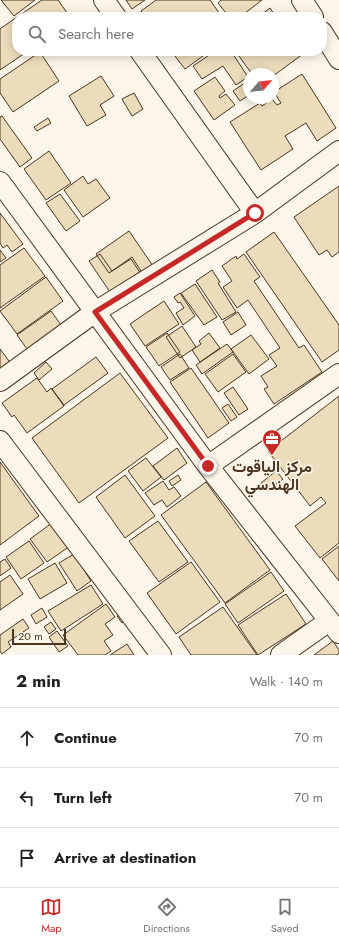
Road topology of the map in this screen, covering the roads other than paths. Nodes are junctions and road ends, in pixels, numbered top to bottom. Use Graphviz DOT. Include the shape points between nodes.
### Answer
graph roads {
  1 [pos="104,0"];
  2 [pos="302,0"];
  3 [pos="112,12"];
  4 [pos="310,12"];
  5 [pos="327,40"];
  6 [pos="144,56"];
  7 [pos="339,59"];
  8 [pos="339,151"];
  9 [pos="0,182"];
  10 [pos="255,213"];
  11 [pos="95,312"];
  12 [pos="339,374"];
  13 [pos="0,381"];
  14 [pos="0,441"];
  15 [pos="208,466"];
  16 [pos="334,627"];
  17 [pos="161,655"];
  18 [pos="281,655"];
  1 -- 3 [label="street"];
  2 -- 4 [label="street"];
  5 -- 7 [label="street"];
  6 -- 10 [label="street"];
  8 -- 10 [label="street"];
  9 -- 11 [label="street"];
  10 -- 11 [label="street"];
  11 -- 13 [label="street"];
  11 -- 15 [label="street"];
  12 -- 15 [label="street"];
  14 -- 17 [label="street"];
  15 -- 16 [label="street"];
  16 -- 18 [label="street"];
}
